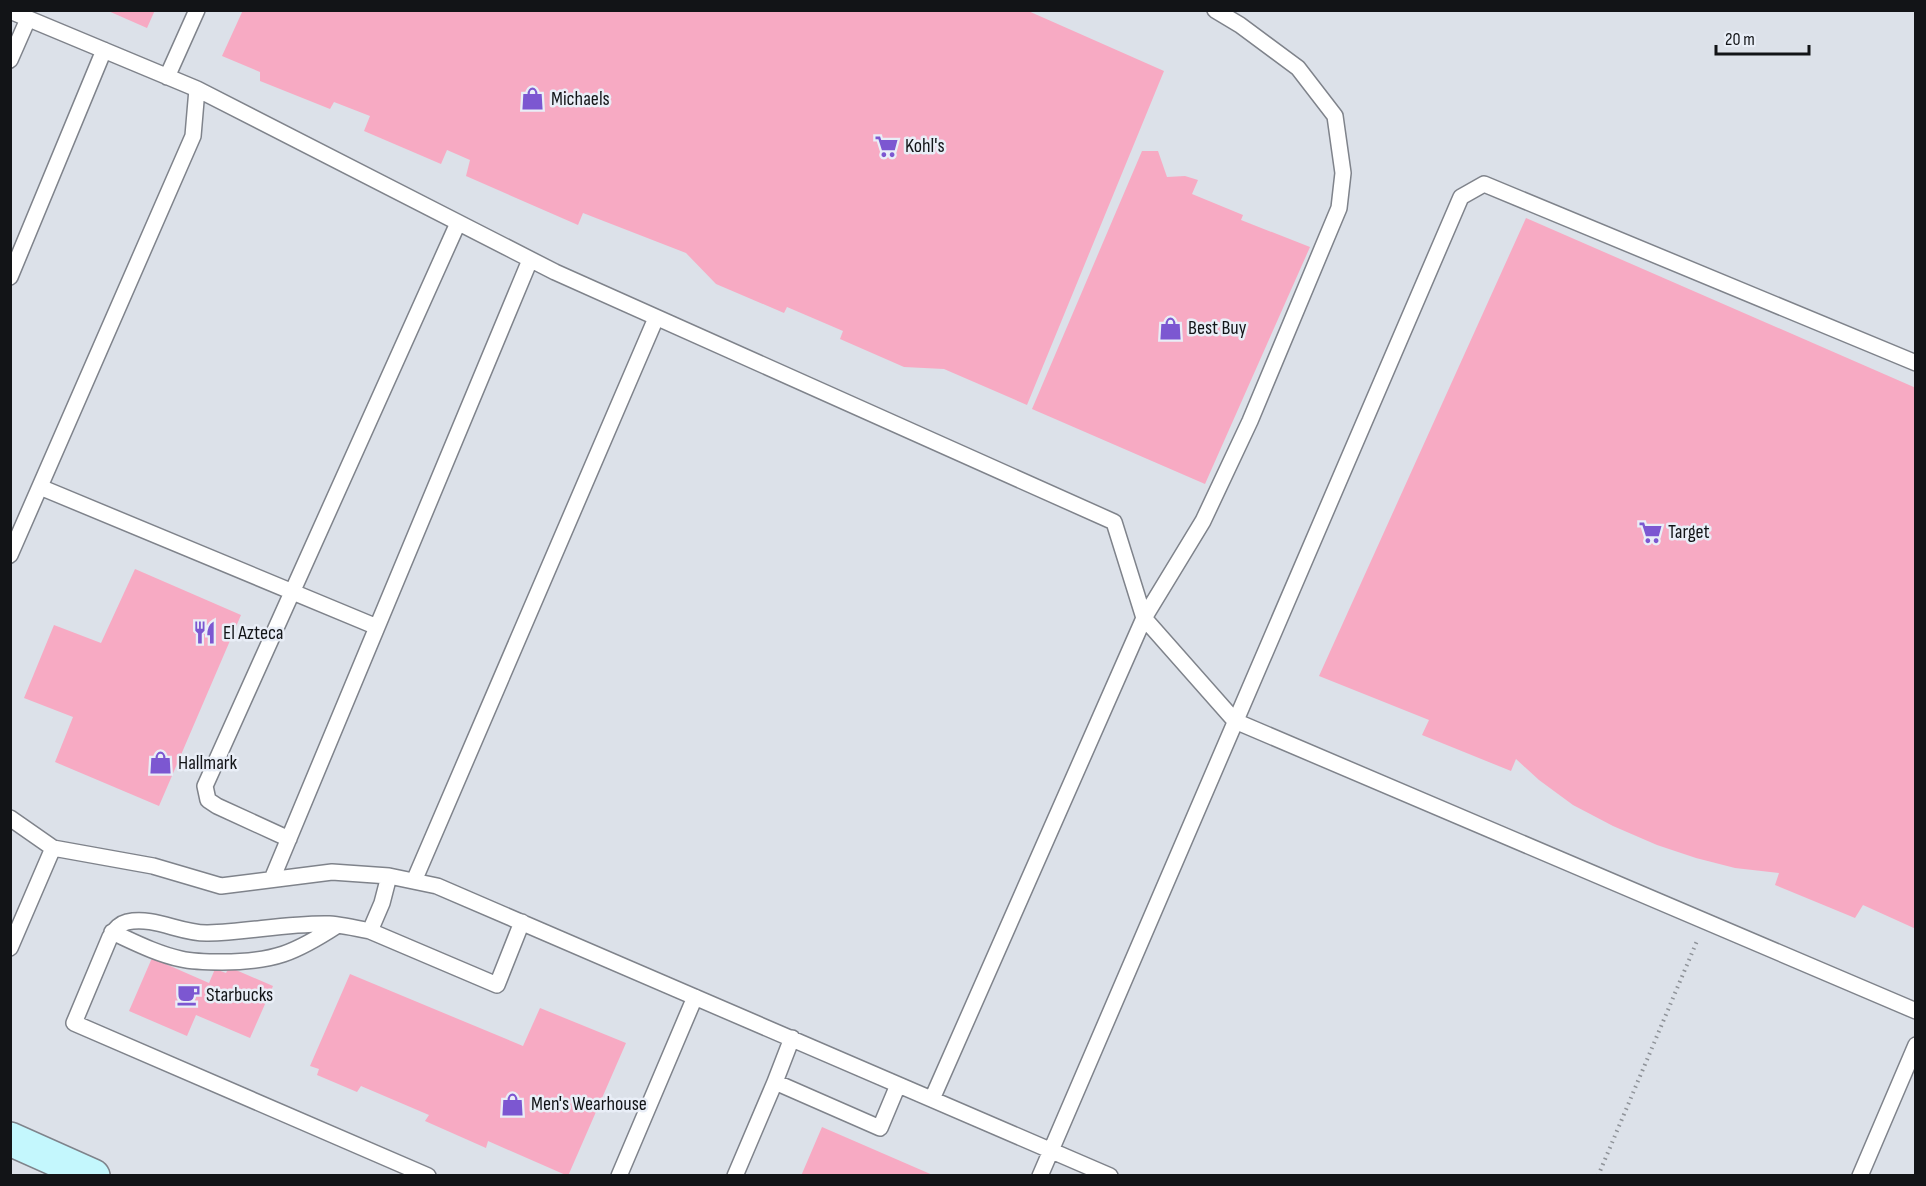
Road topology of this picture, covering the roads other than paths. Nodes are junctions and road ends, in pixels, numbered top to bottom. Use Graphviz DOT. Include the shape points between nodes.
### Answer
graph roads {
  1 [pos="197,10"];
  2 [pos="1215,10"];
  3 [pos="10,11"];
  4 [pos="28,19"];
  5 [pos="104,50"];
  6 [pos="10,60"];
  7 [pos="167,76"];
  8 [pos="197,89"];
  9 [pos="458,223"];
  10 [pos="530,260"];
  11 [pos="10,277"];
  12 [pos="656,318"];
  13 [pos="1916,363"];
  14 [pos="40,487"];
  15 [pos="10,555"];
  16 [pos="293,592"];
  17 [pos="1144,618"];
  18 [pos="377,627"];
  19 [pos="1235,721"];
  20 [pos="11,820"];
  21 [pos="289,839"];
  22 [pos="53,848"];
  23 [pos="389,876"];
  24 [pos="272,879"];
  25 [pos="414,881"];
  26 [pos="522,922"];
  27 [pos="338,925"];
  28 [pos="370,931"];
  29 [pos="112,932"];
  30 [pos="10,948"];
  31 [pos="694,997"];
  32 [pos="1916,1011"];
  33 [pos="792,1038"];
  34 [pos="1916,1046"];
  35 [pos="776,1082"];
  36 [pos="898,1085"];
  37 [pos="932,1099"];
  38 [pos="10,1139"];
  39 [pos="1050,1150"];
  40 [pos="93,1176"];
  41 [pos="428,1176"];
  42 [pos="619,1176"];
  43 [pos="735,1176"];
  44 [pos="1040,1176"];
  45 [pos="1110,1176"];
  46 [pos="1860,1176"];
  1 -- 7 [label="lane"];
  2 -- 17 [label="lane" via="1298,68 1335,117 1343,172 1339,208 1250,421 1203,521"];
  3 -- 4 [label="lane"];
  4 -- 5 [label="lane"];
  4 -- 6 [label="lane"];
  5 -- 7 [label="lane"];
  5 -- 11 [label="lane"];
  7 -- 8 [label="lane"];
  8 -- 9 [label="lane"];
  8 -- 14 [label="lane" via="193,136"];
  9 -- 10 [label="lane"];
  9 -- 16 [label="lane"];
  10 -- 12 [label="lane"];
  10 -- 18 [label="lane"];
  12 -- 17 [label="lane" via="1114,522"];
  12 -- 25 [label="lane"];
  13 -- 19 [label="lane" via="1484,184 1461,197"];
  14 -- 15 [label="lane"];
  14 -- 16 [label="lane"];
  16 -- 18 [label="lane"];
  16 -- 21 [label="lane" via="205,786 208,800 217,806"];
  17 -- 19 [label="lane"];
  17 -- 37 [label="lane"];
  18 -- 21 [label="lane"];
  19 -- 32 [label="lane"];
  19 -- 39 [label="lane"];
  20 -- 22 [label="lane"];
  21 -- 24 [label="lane"];
  22 -- 24 [label="lane" via="153,866 221,886"];
  22 -- 30 [label="lane"];
  23 -- 24 [label="lane" via="332,872"];
  23 -- 25 [label="lane"];
  23 -- 28 [label="lane"];
  25 -- 26 [label="lane" via="437,886"];
  26 -- 28 [label="lane" via="497,985"];
  26 -- 31 [label="lane"];
  27 -- 28 [label="lane"];
  27 -- 29 [label="lane" via="207,933 140,921 124,922"];
  27 -- 29 [label="lane" via="279,957 245,962 182,960"];
  29 -- 41 [label="lane" via="74,1023"];
  31 -- 33 [label="lane"];
  31 -- 42 [label="lane"];
  33 -- 35 [label="lane"];
  33 -- 36 [label="lane"];
  34 -- 46 [label="lane"];
  35 -- 36 [label="lane" via="880,1128"];
  35 -- 43 [label="lane"];
  36 -- 37 [label="lane"];
  37 -- 39 [label="lane"];
  38 -- 40 [label="main road"];
  39 -- 44 [label="lane"];
  39 -- 45 [label="lane"];
}
